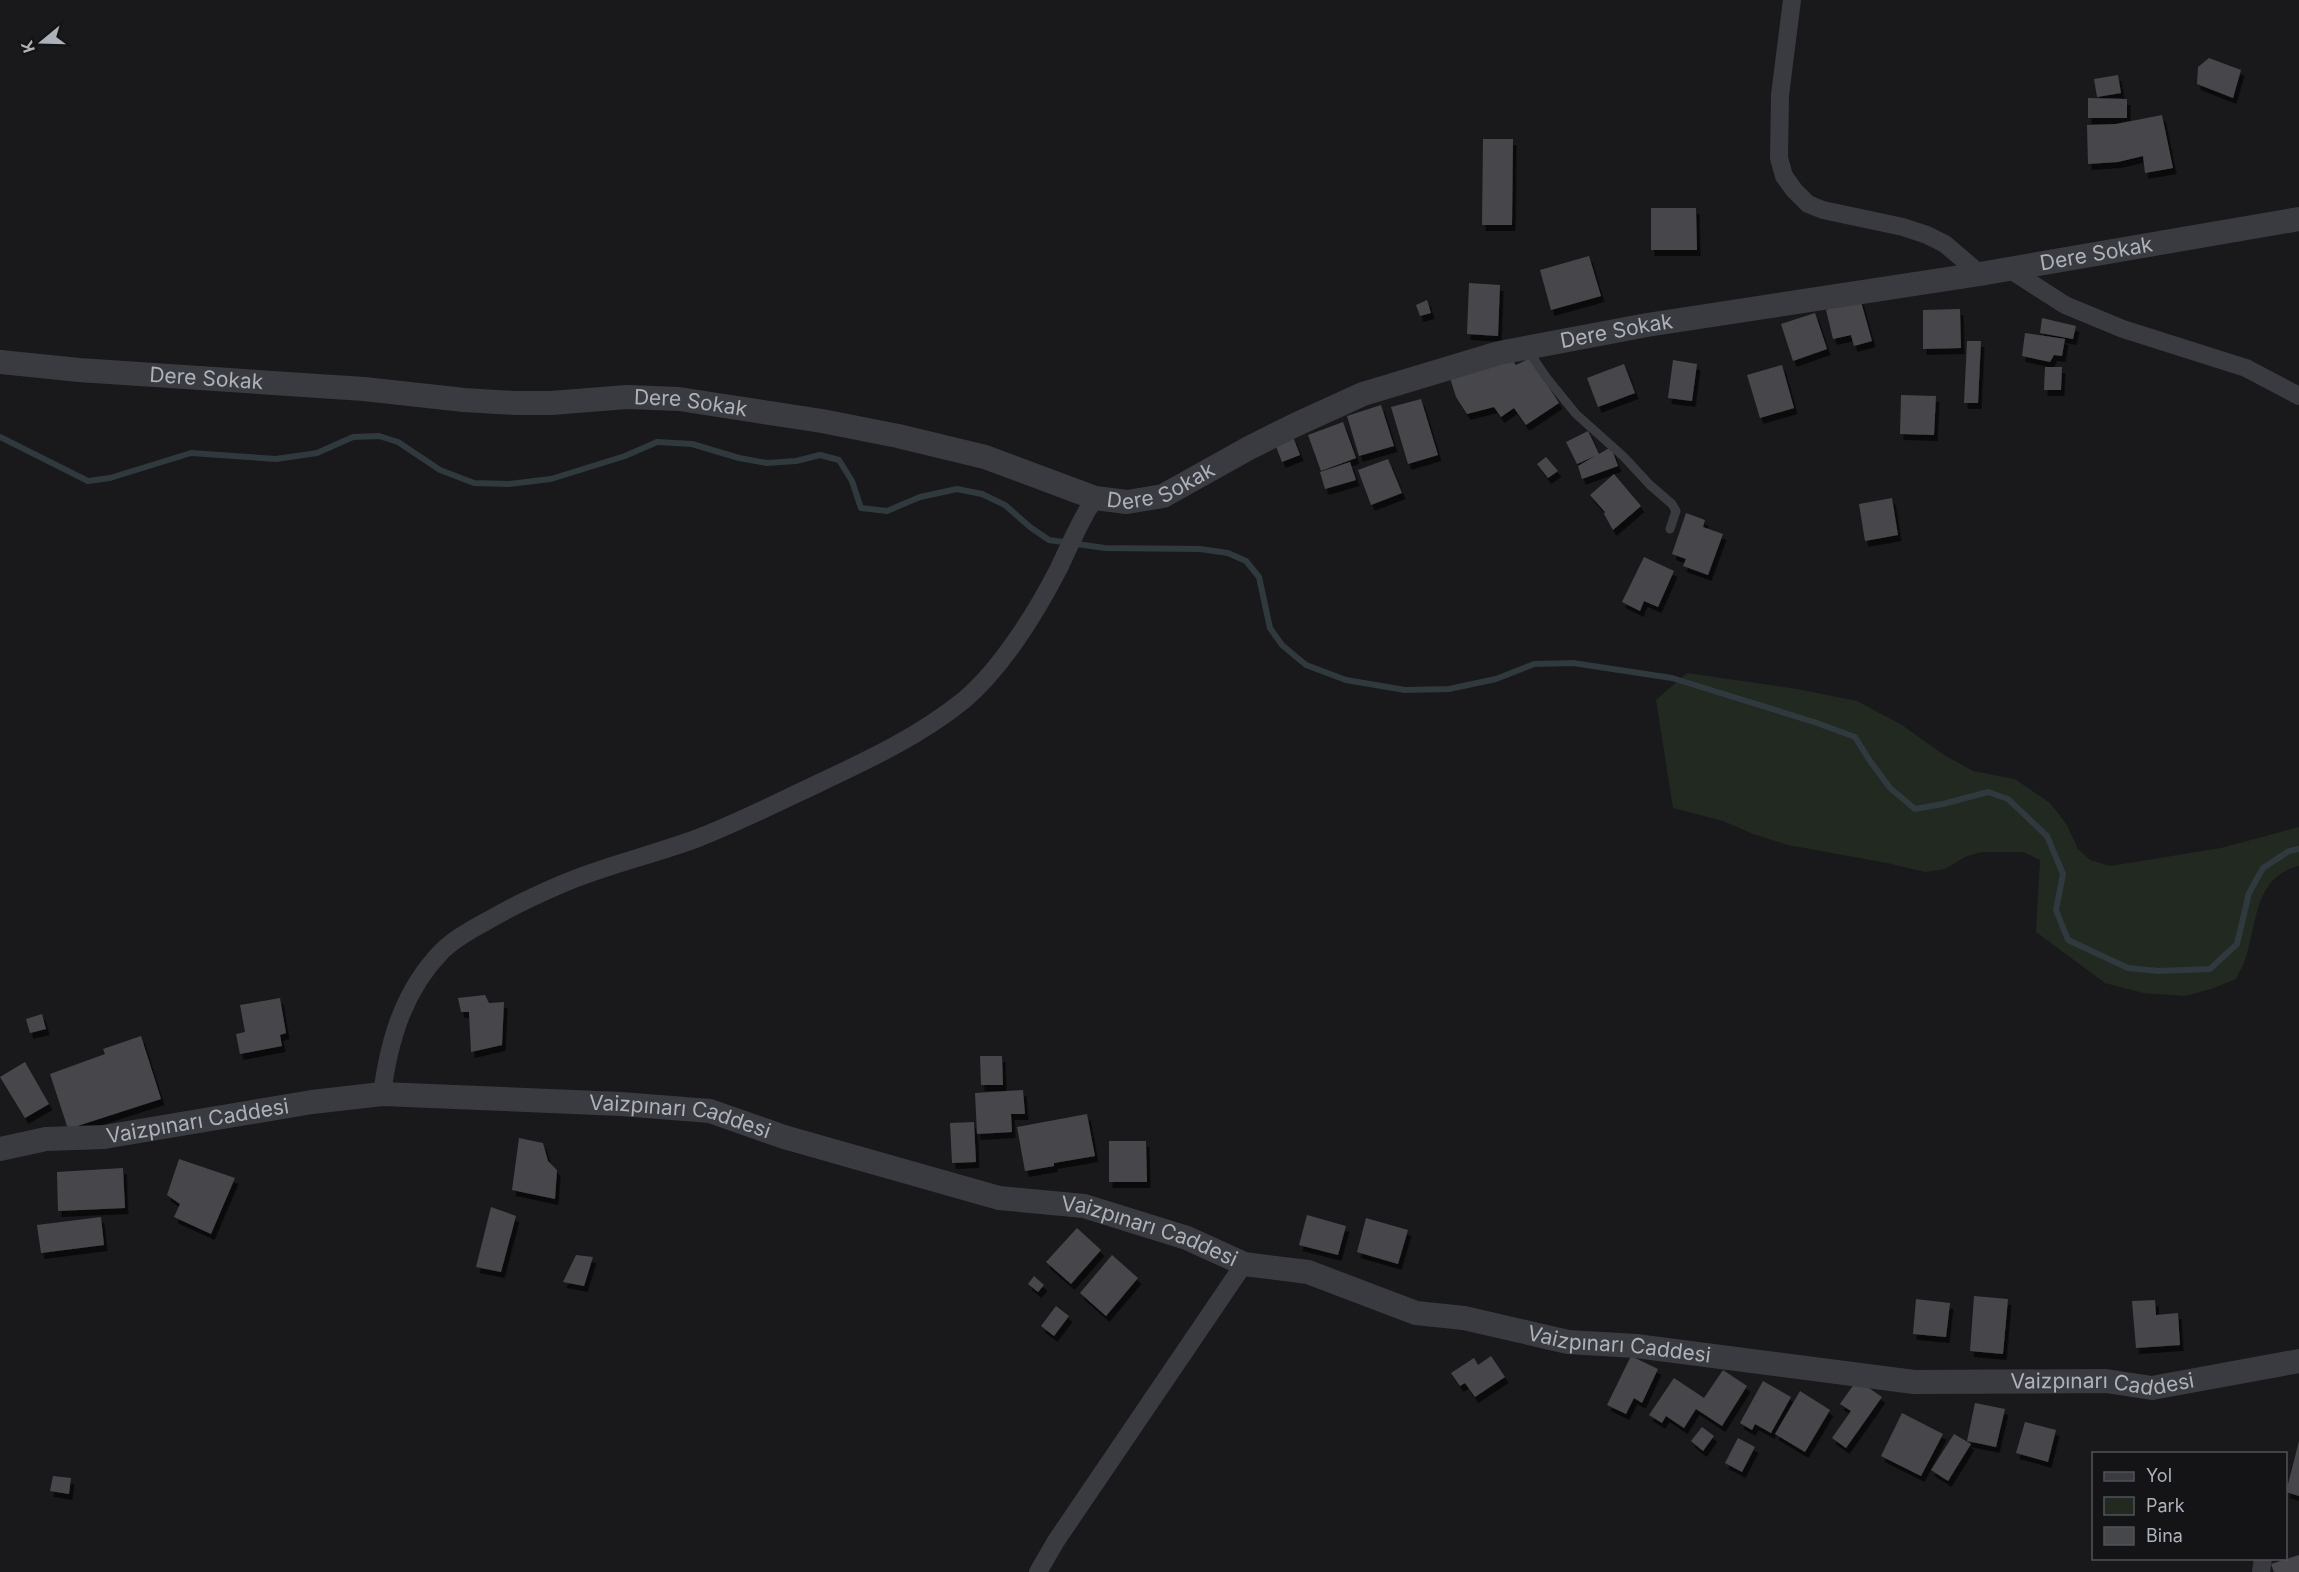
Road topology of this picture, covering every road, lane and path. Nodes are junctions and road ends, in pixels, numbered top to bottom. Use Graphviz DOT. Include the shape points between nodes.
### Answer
graph roads {
  1 [pos="1792,0"];
  2 [pos="2299,219"];
  3 [pos="2009,269"];
  4 [pos="1980,274"];
  5 [pos="1526,348"];
  6 [pos="0,362"];
  7 [pos="2299,396"];
  8 [pos="1095,498"];
  9 [pos="1670,529"];
  10 [pos="382,1094"];
  11 [pos="0,1149"];
  12 [pos="1244,1264"];
  13 [pos="2299,1362"];
  14 [pos="1038,1572"];
  1 -- 4 [label="street" via="1778,135 1784,176 1808,204 1927,235"];
  2 -- 3 [label="street, Dere Sokak"];
  3 -- 4 [label="street, Dere Sokak"];
  3 -- 7 [label="street" via="2065,305 2123,329 2246,368"];
  4 -- 5 [label="street, Dere Sokak" via="1647,325"];
  5 -- 8 [label="street, Dere Sokak" via="1363,394 1286,429 1163,496 1127,502"];
  5 -- 9 [label="lane" via="1576,414 1672,504 1676,511"];
  6 -- 8 [label="street, Dere Sokak" via="515,403 627,397 680,399 908,438 985,457"];
  8 -- 10 [label="street" via="1026,625 966,699 903,742 750,816 564,883 509,908 444,949 407,999 394,1032"];
  10 -- 11 [label="street, Vaizpınarı Caddesi" via="104,1137 46,1139"];
  10 -- 12 [label="street, Vaizpınarı Caddesi" via="710,1111 784,1137 999,1198 1084,1206 1187,1238"];
  12 -- 13 [label="street, Vaizpınarı Caddesi" via="1308,1272 1416,1313 1464,1318 1568,1342 1636,1347 1914,1383 2106,1381 2152,1388"];
  12 -- 14 [label="street"];
}
